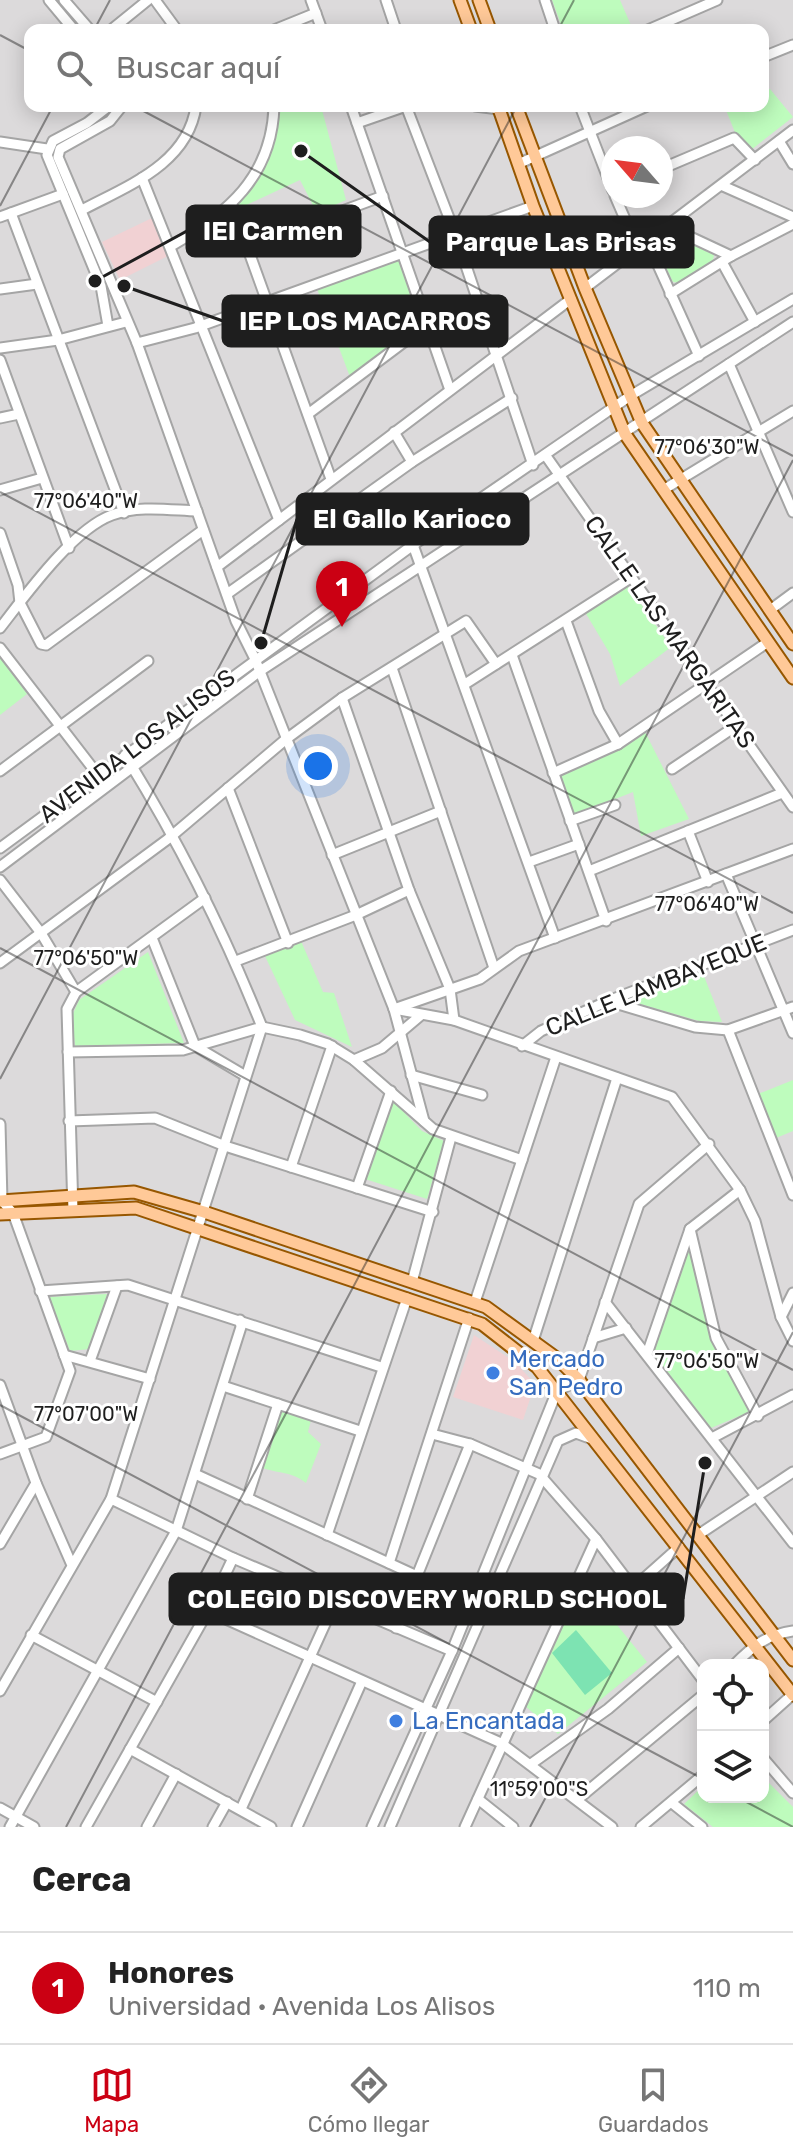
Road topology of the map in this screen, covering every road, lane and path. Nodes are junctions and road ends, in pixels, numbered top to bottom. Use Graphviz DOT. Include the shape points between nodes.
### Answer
graph roads {
  1 [pos="49,0"];
  2 [pos="64,0"];
  3 [pos="148,0"];
  4 [pos="155,0"];
  5 [pos="311,0"];
  6 [pos="386,0"];
  7 [pos="460,0"];
  8 [pos="479,0"];
  9 [pos="545,0"];
  10 [pos="717,0"];
  11 [pos="316,13"];
  12 [pos="69,24"];
  13 [pos="85,24"];
  14 [pos="118,24"];
  15 [pos="173,24"];
  16 [pos="289,24"];
  17 [pos="320,24"];
  18 [pos="394,24"];
  19 [pos="469,24"];
  20 [pos="488,24"];
  21 [pos="553,24"];
  22 [pos="662,24"];
  23 [pos="793,45"];
  24 [pos="769,55"];
  25 [pos="101,112"];
  26 [pos="117,112"];
  27 [pos="194,112"];
  28 [pos="273,112"];
  29 [pos="353,112"];
  30 [pos="389,112"];
  31 [pos="408,112"];
  32 [pos="499,112"];
  33 [pos="518,112"];
  34 [pos="582,112"];
  35 [pos="633,112"];
  36 [pos="357,123"];
  37 [pos="793,130"];
  38 [pos="587,131"];
  39 [pos="779,141"];
  40 [pos="0,142"];
  41 [pos="13,145"];
  42 [pos="47,149"];
  43 [pos="0,150"];
  44 [pos="534,156"];
  45 [pos="755,160"];
  46 [pos="601,163"];
  47 [pos="518,164"];
  48 [pos="673,164"];
  49 [pos="793,164"];
  50 [pos="142,178"];
  51 [pos="723,186"];
  52 [pos="63,194"];
  53 [pos="383,196"];
  54 [pos="232,205"];
  55 [pos="533,206"];
  56 [pos="621,208"];
  57 [pos="82,210"];
  58 [pos="11,213"];
  59 [pos="0,217"];
  60 [pos="793,217"];
  61 [pos="793,224"];
  62 [pos="669,227"];
  63 [pos="456,236"];
  64 [pos="648,243"];
  65 [pos="171,246"];
  66 [pos="247,246"];
  67 [pos="638,249"];
  68 [pos="405,255"];
  69 [pos="731,256"];
  70 [pos="722,262"];
  71 [pos="37,284"];
  72 [pos="585,288"];
  73 [pos="0,289"];
  74 [pos="670,294"];
  75 [pos="571,299"];
  76 [pos="793,299"];
  77 [pos="267,302"];
  78 [pos="126,322"];
  79 [pos="755,322"];
  80 [pos="793,322"];
  81 [pos="428,324"];
  82 [pos="201,325"];
  83 [pos="108,326"];
  84 [pos="58,340"];
  85 [pos="137,343"];
  86 [pos="0,348"];
  87 [pos="497,354"];
  88 [pos="699,356"];
  89 [pos="0,360"];
  90 [pos="729,364"];
  91 [pos="450,390"];
  92 [pos="630,396"];
  93 [pos="512,398"];
  94 [pos="614,407"];
  95 [pos="793,411"];
  96 [pos="19,414"];
  97 [pos="308,414"];
  98 [pos="0,418"];
  99 [pos="642,423"];
  100 [pos="758,431"];
  101 [pos="394,432"];
  102 [pos="625,434"];
  103 [pos="546,456"];
  104 [pos="412,462"];
  105 [pos="533,465"];
  106 [pos="560,475"];
  107 [pos="42,478"];
  108 [pos="680,478"];
  109 [pos="331,479"];
  110 [pos="0,490"];
  111 [pos="663,490"];
  112 [pos="197,511"];
  113 [pos="793,512"];
  114 [pos="124,513"];
  115 [pos="279,520"];
  116 [pos="203,530"];
  117 [pos="0,533"];
  118 [pos="413,545"];
  119 [pos="69,548"];
  120 [pos="421,565"];
  121 [pos="217,567"];
  122 [pos="632,577"];
  123 [pos="793,593"];
  124 [pos="227,594"];
  125 [pos="20,603"];
  126 [pos="770,610"];
  127 [pos="566,621"];
  128 [pos="0,628"];
  129 [pos="447,632"];
  130 [pos="768,642"];
  131 [pos="793,644"];
  132 [pos="0,648"];
  133 [pos="512,655"];
  134 [pos="255,659"];
  135 [pos="148,661"];
  136 [pos="496,664"];
  137 [pos="392,668"];
  138 [pos="260,671"];
  139 [pos="793,678"];
  140 [pos="465,684"];
  141 [pos="707,684"];
  142 [pos="342,698"];
  143 [pos="736,726"];
  144 [pos="59,728"];
  145 [pos="285,740"];
  146 [pos="618,744"];
  147 [pos="125,755"];
  148 [pos="132,767"];
  149 [pos="672,769"];
  150 [pos="0,771"];
  151 [pos="553,773"];
  152 [pos="98,775"];
  153 [pos="228,788"];
  154 [pos="782,793"];
  155 [pos="615,805"];
  156 [pos="793,807"];
  157 [pos="441,811"];
  158 [pos="570,821"];
  159 [pos="688,831"];
  160 [pos="388,833"];
  161 [pos="173,834"];
  162 [pos="579,844"];
  163 [pos="0,848"];
  164 [pos="793,849"];
  165 [pos="332,855"];
  166 [pos="529,862"];
  167 [pos="0,867"];
  168 [pos="589,871"];
  169 [pos="726,874"];
  170 [pos="0,880"];
  171 [pos="708,882"];
  172 [pos="409,890"];
  173 [pos="205,898"];
  174 [pos="356,915"];
  175 [pos="606,921"];
  176 [pos="793,930"];
  177 [pos="41,933"];
  178 [pos="152,938"];
  179 [pos="555,938"];
  180 [pos="288,943"];
  181 [pos="756,944"];
  182 [pos="236,961"];
  183 [pos="0,963"];
  184 [pos="494,968"];
  185 [pos="450,989"];
  186 [pos="76,992"];
  187 [pos="608,1001"];
  188 [pos="394,1009"];
  189 [pos="789,1009"];
  190 [pos="421,1015"];
  191 [pos="454,1020"];
  192 [pos="262,1027"];
  193 [pos="728,1030"];
  194 [pos="400,1031"];
  195 [pos="793,1033"];
  196 [pos="195,1046"];
  197 [pos="332,1046"];
  198 [pos="522,1046"];
  199 [pos="68,1052"];
  200 [pos="556,1057"];
  201 [pos="354,1060"];
  202 [pos="244,1075"];
  203 [pos="411,1075"];
  204 [pos="617,1078"];
  205 [pos="391,1091"];
  206 [pos="482,1095"];
  207 [pos="69,1121"];
  208 [pos="424,1121"];
  209 [pos="0,1125"];
  210 [pos="451,1137"];
  211 [pos="709,1144"];
  212 [pos="225,1146"];
  213 [pos="522,1160"];
  214 [pos="291,1167"];
  215 [pos="357,1188"];
  216 [pos="740,1190"];
  217 [pos="71,1195"];
  218 [pos="793,1195"];
  219 [pos="1,1201"];
  220 [pos="73,1211"];
  221 [pos="204,1212"];
  222 [pos="433,1212"];
  223 [pos="13,1213"];
  224 [pos="0,1214"];
  225 [pos="198,1228"];
  226 [pos="690,1229"];
  227 [pos="412,1282"];
  228 [pos="117,1286"];
  229 [pos="40,1291"];
  230 [pos="793,1293"];
  231 [pos="407,1298"];
  232 [pos="175,1301"];
  233 [pos="475,1302"];
  234 [pos="605,1302"];
  235 [pos="781,1317"];
  236 [pos="469,1318"];
  237 [pos="240,1320"];
  238 [pos="626,1328"];
  239 [pos="593,1338"];
  240 [pos="533,1341"];
  241 [pos="793,1341"];
  242 [pos="647,1354"];
  243 [pos="64,1355"];
  244 [pos="75,1358"];
  245 [pos="90,1361"];
  246 [pos="381,1367"];
  247 [pos="70,1371"];
  248 [pos="150,1379"];
  249 [pos="579,1380"];
  250 [pos="0,1385"];
  251 [pos="223,1386"];
  252 [pos="557,1391"];
  253 [pos="793,1395"];
  254 [pos="278,1404"];
  255 [pos="758,1416"];
  256 [pos="360,1431"];
  257 [pos="432,1434"];
  258 [pos="712,1438"];
  259 [pos="598,1443"];
  260 [pos="470,1444"];
  261 [pos="23,1447"];
  262 [pos="0,1454"];
  263 [pos="528,1469"];
  264 [pos="793,1472"];
  265 [pos="195,1474"];
  266 [pos="542,1477"];
  267 [pos="36,1483"];
  268 [pos="755,1494"];
  269 [pos="111,1499"];
  270 [pos="247,1499"];
  271 [pos="25,1500"];
  272 [pos="44,1501"];
  273 [pos="12,1522"];
  274 [pos="0,1526"];
  275 [pos="176,1531"];
  276 [pos="327,1535"];
  277 [pos="698,1535"];
  278 [pos="596,1539"];
  279 [pos="793,1542"];
  280 [pos="0,1544"];
  281 [pos="679,1547"];
  282 [pos="233,1558"];
  283 [pos="71,1563"];
  284 [pos="389,1563"];
  285 [pos="417,1576"];
  286 [pos="633,1588"];
  287 [pos="335,1602"];
  288 [pos="208,1611"];
  289 [pos="396,1628"];
  290 [pos="793,1631"];
  291 [pos="773,1634"];
  292 [pos="31,1635"];
  293 [pos="754,1644"];
  294 [pos="679,1648"];
  295 [pos="452,1651"];
  296 [pos="310,1659"];
  297 [pos="740,1659"];
  298 [pos="793,1660"];
  299 [pos="97,1670"];
  300 [pos="697,1672"];
  301 [pos="362,1681"];
  302 [pos="0,1691"];
  303 [pos="793,1695"];
  304 [pos="697,1700"];
  305 [pos="157,1702"];
  306 [pos="426,1708"];
  307 [pos="442,1715"];
  308 [pos="769,1716"];
  309 [pos="501,1743"];
  310 [pos="130,1749"];
  311 [pos="531,1764"];
  312 [pos="769,1765"];
  313 [pos="176,1774"];
  314 [pos="697,1780"];
  315 [pos="793,1793"];
  316 [pos="478,1799"];
  317 [pos="578,1799"];
  318 [pos="227,1802"];
  319 [pos="672,1803"];
  320 [pos="0,1808"];
  321 [pos="241,1809"];
  322 [pos="16,1817"];
  323 [pos="10,1827"];
  324 [pos="34,1827"];
  325 [pos="86,1827"];
  326 [pos="147,1827"];
  327 [pos="213,1827"];
  328 [pos="271,1827"];
  329 [pos="297,1827"];
  330 [pos="372,1827"];
  331 [pos="390,1827"];
  332 [pos="465,1827"];
  333 [pos="513,1827"];
  334 [pos="612,1827"];
  335 [pos="641,1827"];
  336 [pos="702,1827"];
  1 -- 12 [label="street"];
  2 -- 13 [label="street"];
  3 -- 14 [label="street"];
  4 -- 15 [label="street"];
  5 -- 11 [label="street"];
  6 -- 18 [label="street"];
  7 -- 19 [label="main road"];
  8 -- 20 [label="main road"];
  9 -- 21 [label="street"];
  10 -- 22 [label="street"];
  11 -- 16 [label="street"];
  11 -- 17 [label="street"];
  23 -- 24 [label="street"];
  25 -- 42 [label="street"];
  26 -- 57 [label="street" via="57,153"];
  27 -- 50 [label="street" via="179,146"];
  28 -- 54 [label="street" via="262,162"];
  29 -- 36 [label="street"];
  30 -- 36 [label="street"];
  31 -- 63 [label="street"];
  32 -- 47 [label="main road"];
  33 -- 44 [label="main road"];
  34 -- 38 [label="street"];
  35 -- 38 [label="street"];
  36 -- 53 [label="street"];
  37 -- 39 [label="street"];
  38 -- 44 [label="street"];
  38 -- 46 [label="street"];
  39 -- 45 [label="street"];
  39 -- 49 [label="street"];
  40 -- 41 [label="street"];
  41 -- 42 [label="street"];
  41 -- 43 [label="street"];
  42 -- 52 [label="street"];
  44 -- 47 [label="street"];
  44 -- 72 [label="main road"];
  45 -- 48 [label="street" via="734,138"];
  45 -- 51 [label="street"];
  47 -- 55 [label="main road"];
  50 -- 57 [label="street"];
  50 -- 65 [label="street"];
  51 -- 60 [label="street"];
  51 -- 62 [label="street"];
  52 -- 58 [label="street"];
  52 -- 83 [label="street" via="101,286"];
  53 -- 66 [label="street"];
  53 -- 68 [label="street"];
  54 -- 65 [label="street"];
  54 -- 66 [label="street"];
  55 -- 63 [label="street"];
  55 -- 75 [label="main road"];
  56 -- 67 [label="street"];
  57 -- 78 [label="street"];
  58 -- 59 [label="street"];
  58 -- 71 [label="street"];
  61 -- 69 [label="street"];
  62 -- 64 [label="street"];
  62 -- 69 [label="street"];
  63 -- 68 [label="street"];
  63 -- 87 [label="street"];
  64 -- 67 [label="street"];
  64 -- 74 [label="street"];
  65 -- 82 [label="street"];
  66 -- 77 [label="street"];
  67 -- 72 [label="street"];
  68 -- 77 [label="street"];
  68 -- 81 [label="street"];
  69 -- 70 [label="street"];
  70 -- 74 [label="street"];
  70 -- 79 [label="street"];
  71 -- 73 [label="street"];
  71 -- 84 [label="street"];
  72 -- 92 [label="main road"];
  74 -- 88 [label="street"];
  75 -- 87 [label="street"];
  75 -- 94 [label="main road"];
  76 -- 79 [label="street, AVENIDA LOS ALISOS"];
  77 -- 82 [label="street"];
  77 -- 97 [label="street"];
  78 -- 83 [label="street"];
  78 -- 85 [label="street"];
  79 -- 88 [label="street, AVENIDA LOS ALISOS"];
  80 -- 90 [label="street, AVENIDA LOS ALISOS"];
  81 -- 91 [label="street"];
  81 -- 97 [label="street"];
  82 -- 85 [label="street"];
  82 -- 115 [label="street"];
  83 -- 84 [label="street"];
  84 -- 86 [label="street"];
  84 -- 114 [label="street"];
  85 -- 112 [label="street"];
  87 -- 91 [label="street"];
  87 -- 93 [label="street"];
  88 -- 92 [label="street, AVENIDA LOS ALISOS"];
  89 -- 96 [label="street"];
  90 -- 99 [label="street, AVENIDA LOS ALISOS"];
  90 -- 100 [label="street"];
  91 -- 101 [label="street"];
  92 -- 94 [label="street, AVENIDA LOS ALISOS"];
  92 -- 99 [label="main road"];
  93 -- 104 [label="street"];
  93 -- 105 [label="street"];
  94 -- 102 [label="main road"];
  94 -- 103 [label="street, AVENIDA LOS ALISOS"];
  95 -- 100 [label="street"];
  96 -- 98 [label="street"];
  96 -- 107 [label="street"];
  97 -- 109 [label="street"];
  99 -- 102 [label="street, AVENIDA LOS ALISOS"];
  99 -- 108 [label="main road"];
  100 -- 108 [label="street"];
  100 -- 113 [label="street"];
  101 -- 104 [label="street"];
  101 -- 109 [label="street"];
  102 -- 106 [label="street, AVENIDA LOS ALISOS"];
  102 -- 111 [label="main road"];
  103 -- 105 [label="street, AVENIDA LOS ALISOS"];
  103 -- 106 [label="street, CALLE LAS MARGARITAS"];
  104 -- 124 [label="street"];
  105 -- 118 [label="street, AVENIDA LOS ALISOS"];
  106 -- 120 [label="street, AVENIDA LOS ALISOS"];
  106 -- 122 [label="street, CALLE LAS MARGARITAS"];
  107 -- 110 [label="street"];
  107 -- 119 [label="street"];
  108 -- 111 [label="street"];
  108 -- 126 [label="main road"];
  109 -- 115 [label="street"];
  111 -- 130 [label="main road"];
  112 -- 114 [label="street" via="143,508"];
  112 -- 116 [label="street"];
  114 -- 119 [label="street" via="110,515"];
  115 -- 121 [label="street"];
  116 -- 121 [label="street"];
  116 -- 125 [label="street" via="46,645 27,623"];
  117 -- 125 [label="street"];
  118 -- 120 [label="street"];
  118 -- 134 [label="street, AVENIDA LOS ALISOS"];
  119 -- 125 [label="street"];
  120 -- 129 [label="street"];
  120 -- 138 [label="street, AVENIDA LOS ALISOS"];
  121 -- 124 [label="street"];
  122 -- 127 [label="street"];
  122 -- 141 [label="street, CALLE LAS MARGARITAS"];
  123 -- 126 [label="street"];
  124 -- 134 [label="street"];
  125 -- 128 [label="street"];
  126 -- 131 [label="main road"];
  127 -- 133 [label="street"];
  127 -- 146 [label="street" via="599,711"];
  129 -- 136 [label="street" via="466,621"];
  129 -- 137 [label="street"];
  129 -- 140 [label="street"];
  130 -- 139 [label="main road"];
  130 -- 141 [label="street"];
  132 -- 144 [label="street"];
  133 -- 136 [label="street"];
  133 -- 151 [label="street"];
  134 -- 138 [label="street"];
  134 -- 147 [label="street, AVENIDA LOS ALISOS"];
  135 -- 144 [label="street"];
  136 -- 140 [label="street"];
  137 -- 142 [label="street"];
  137 -- 157 [label="street"];
  138 -- 145 [label="street"];
  138 -- 148 [label="street, AVENIDA LOS ALISOS"];
  140 -- 166 [label="street"];
  141 -- 143 [label="street, CALLE LAS MARGARITAS"];
  141 -- 146 [label="street"];
  142 -- 145 [label="street"];
  142 -- 160 [label="street"];
  143 -- 149 [label="street"];
  143 -- 154 [label="street, CALLE LAS MARGARITAS"];
  144 -- 150 [label="street"];
  144 -- 152 [label="street"];
  145 -- 153 [label="street"];
  145 -- 165 [label="street"];
  146 -- 151 [label="street"];
  147 -- 148 [label="street"];
  147 -- 152 [label="street, AVENIDA LOS ALISOS"];
  148 -- 161 [label="street"];
  148 -- 167 [label="street, AVENIDA LOS ALISOS"];
  151 -- 158 [label="street"];
  152 -- 163 [label="street, AVENIDA LOS ALISOS"];
  153 -- 161 [label="street"];
  153 -- 180 [label="street"];
  154 -- 156 [label="street, CALLE LAS MARGARITAS"];
  154 -- 159 [label="street"];
  155 -- 158 [label="street"];
  157 -- 160 [label="street"];
  157 -- 184 [label="street"];
  158 -- 162 [label="street"];
  159 -- 168 [label="street"];
  159 -- 171 [label="street"];
  160 -- 165 [label="street"];
  160 -- 172 [label="street"];
  161 -- 173 [label="street"];
  161 -- 177 [label="street"];
  162 -- 166 [label="street"];
  162 -- 168 [label="street"];
  164 -- 169 [label="street"];
  165 -- 174 [label="street"];
  166 -- 179 [label="street"];
  168 -- 175 [label="street"];
  169 -- 171 [label="street"];
  169 -- 181 [label="street"];
  170 -- 177 [label="street"];
  171 -- 175 [label="street"];
  172 -- 174 [label="street"];
  172 -- 185 [label="street"];
  173 -- 178 [label="street"];
  173 -- 182 [label="street"];
  174 -- 180 [label="street"];
  174 -- 188 [label="street"];
  175 -- 179 [label="street"];
  176 -- 181 [label="street, CALLE LAMBAYEQUE"];
  177 -- 183 [label="street"];
  177 -- 186 [label="street"];
  178 -- 186 [label="street"];
  178 -- 196 [label="street"];
  179 -- 184 [label="street" via="519,951"];
  180 -- 182 [label="street"];
  181 -- 187 [label="street, CALLE LAMBAYEQUE"];
  181 -- 189 [label="street"];
  182 -- 192 [label="street"];
  184 -- 185 [label="street"];
  185 -- 188 [label="street"];
  185 -- 191 [label="street"];
  186 -- 199 [label="street" via="67,1009"];
  187 -- 193 [label="street" via="695,1027"];
  187 -- 198 [label="street, CALLE LAMBAYEQUE" via="541,1031"];
  188 -- 190 [label="street"];
  188 -- 194 [label="street"];
  189 -- 193 [label="street"];
  189 -- 195 [label="street"];
  190 -- 191 [label="street"];
  190 -- 194 [label="street"];
  191 -- 198 [label="street"];
  192 -- 196 [label="street"];
  192 -- 197 [label="street"];
  192 -- 202 [label="street"];
  193 -- 218 [label="street"];
  194 -- 201 [label="street" via="382,1048"];
  194 -- 203 [label="street"];
  196 -- 199 [label="street"];
  196 -- 202 [label="street"];
  197 -- 201 [label="street"];
  197 -- 214 [label="street"];
  198 -- 200 [label="street"];
  199 -- 207 [label="street"];
  200 -- 204 [label="street"];
  200 -- 213 [label="street"];
  201 -- 205 [label="street"];
  202 -- 212 [label="street"];
  203 -- 206 [label="street"];
  203 -- 208 [label="street"];
  204 -- 211 [label="street" via="672,1097"];
  204 -- 240 [label="street"];
  205 -- 208 [label="street"];
  205 -- 215 [label="street"];
  207 -- 212 [label="street" via="155,1118"];
  207 -- 217 [label="street"];
  208 -- 210 [label="street"];
  209 -- 219 [label="street"];
  210 -- 213 [label="street"];
  210 -- 222 [label="street"];
  211 -- 216 [label="street"];
  211 -- 234 [label="street" via="639,1204"];
  212 -- 214 [label="street"];
  212 -- 221 [label="street"];
  213 -- 233 [label="street"];
  214 -- 215 [label="street"];
  215 -- 222 [label="street"];
  216 -- 226 [label="street"];
  216 -- 235 [label="street" via="755,1221"];
  217 -- 219 [label="main road"];
  217 -- 220 [label="street"];
  217 -- 221 [label="main road" via="134,1192"];
  219 -- 223 [label="street"];
  220 -- 223 [label="main road"];
  220 -- 225 [label="main road" via="136,1208"];
  221 -- 225 [label="street"];
  221 -- 227 [label="main road"];
  222 -- 227 [label="street"];
  223 -- 224 [label="main road"];
  223 -- 229 [label="street"];
  225 -- 231 [label="main road"];
  225 -- 232 [label="street"];
  226 -- 242 [label="street"];
  226 -- 255 [label="street" via="716,1338"];
  227 -- 233 [label="main road"];
  228 -- 229 [label="street"];
  228 -- 232 [label="street"];
  228 -- 245 [label="street"];
  229 -- 243 [label="street"];
  230 -- 235 [label="street"];
  231 -- 236 [label="main road"];
  231 -- 246 [label="street"];
  232 -- 237 [label="street"];
  232 -- 248 [label="street"];
  233 -- 240 [label="main road"];
  234 -- 238 [label="street"];
  234 -- 239 [label="street"];
  235 -- 241 [label="street"];
  236 -- 252 [label="main road" via="537,1367"];
  236 -- 257 [label="street"];
  237 -- 246 [label="street"];
  237 -- 251 [label="street"];
  238 -- 239 [label="street"];
  238 -- 242 [label="street"];
  239 -- 249 [label="street"];
  240 -- 249 [label="main road"];
  242 -- 258 [label="street"];
  243 -- 244 [label="street"];
  243 -- 247 [label="street"];
  244 -- 245 [label="street"];
  244 -- 247 [label="street"];
  245 -- 248 [label="street"];
  246 -- 256 [label="street"];
  247 -- 261 [label="street" via="46,1437"];
  248 -- 269 [label="street"];
  249 -- 252 [label="street"];
  249 -- 277 [label="main road"];
  250 -- 261 [label="street"];
  251 -- 254 [label="street"];
  251 -- 265 [label="street"];
  252 -- 259 [label="main road"];
  252 -- 263 [label="street"];
  253 -- 255 [label="street"];
  254 -- 256 [label="street"];
  254 -- 270 [label="street"];
  255 -- 258 [label="street"];
  256 -- 276 [label="street"];
  257 -- 260 [label="street"];
  257 -- 284 [label="street"];
  258 -- 268 [label="street"];
  259 -- 266 [label="street" via="570,1433 558,1441"];
  259 -- 281 [label="main road"];
  260 -- 263 [label="street"];
  260 -- 285 [label="street"];
  261 -- 262 [label="street"];
  261 -- 267 [label="street"];
  263 -- 266 [label="street"];
  263 -- 295 [label="street"];
  264 -- 268 [label="street"];
  265 -- 270 [label="street"];
  265 -- 275 [label="street"];
  266 -- 278 [label="street"];
  266 -- 307 [label="street"];
  267 -- 271 [label="street"];
  267 -- 272 [label="street"];
  268 -- 277 [label="street"];
  268 -- 279 [label="street"];
  269 -- 275 [label="street"];
  269 -- 283 [label="street"];
  270 -- 276 [label="street"];
  271 -- 272 [label="street" via="35,1496"];
  271 -- 273 [label="street"];
  272 -- 283 [label="street"];
  273 -- 274 [label="street"];
  273 -- 280 [label="street"];
  275 -- 282 [label="street"];
  275 -- 299 [label="street"];
  276 -- 284 [label="street"];
  277 -- 291 [label="main road"];
  278 -- 286 [label="street"];
  278 -- 309 [label="street"];
  281 -- 286 [label="street"];
  281 -- 293 [label="main road"];
  282 -- 287 [label="street"];
  282 -- 288 [label="street"];
  283 -- 292 [label="street"];
  284 -- 285 [label="street"];
  285 -- 289 [label="street"];
  286 -- 294 [label="street"];
  287 -- 289 [label="street"];
  287 -- 296 [label="street"];
  288 -- 296 [label="street"];
  288 -- 305 [label="street"];
  289 -- 295 [label="street"];
  290 -- 291 [label="street"];
  291 -- 293 [label="street"];
  291 -- 298 [label="main road"];
  292 -- 299 [label="street"];
  292 -- 302 [label="street"];
  293 -- 297 [label="street"];
  293 -- 303 [label="main road"];
  294 -- 300 [label="street"];
  294 -- 311 [label="street" via="608,1709"];
  295 -- 306 [label="street"];
  296 -- 301 [label="street"];
  296 -- 321 [label="street"];
  299 -- 305 [label="street"];
  299 -- 322 [label="street"];
  301 -- 306 [label="street"];
  301 -- 329 [label="street"];
  303 -- 308 [label="street"];
  304 -- 317 [label="street"];
  305 -- 310 [label="street"];
  306 -- 307 [label="street"];
  306 -- 330 [label="street"];
  307 -- 309 [label="street"];
  307 -- 331 [label="street"];
  309 -- 311 [label="street"];
  309 -- 316 [label="street"];
  310 -- 313 [label="street"];
  310 -- 325 [label="street"];
  311 -- 317 [label="street"];
  312 -- 315 [label="street"];
  313 -- 318 [label="street"];
  313 -- 326 [label="street"];
  314 -- 319 [label="street"];
  316 -- 332 [label="street"];
  316 -- 333 [label="street"];
  317 -- 334 [label="street"];
  318 -- 321 [label="street"];
  318 -- 327 [label="street"];
  319 -- 335 [label="street"];
  319 -- 336 [label="street"];
  320 -- 322 [label="street"];
  321 -- 328 [label="street"];
  322 -- 323 [label="street"];
  322 -- 324 [label="street"];
}
